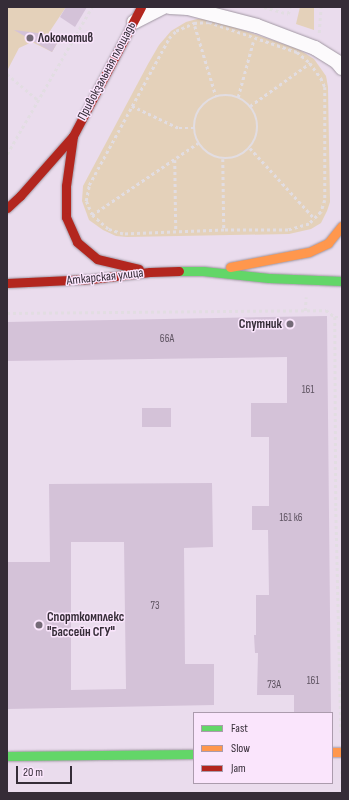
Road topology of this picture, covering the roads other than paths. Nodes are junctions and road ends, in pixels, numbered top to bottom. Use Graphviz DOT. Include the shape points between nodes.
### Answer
graph roads {
  1 [pos="141,7"];
  2 [pos="164,7"];
  3 [pos="170,7"];
  4 [pos="134,22"];
  5 [pos="342,68"];
  6 [pos="73,136"];
  7 [pos="7,208"];
  8 [pos="342,226"];
  9 [pos="203,271"];
  10 [pos="150,272"];
  11 [pos="342,281"];
  12 [pos="7,283"];
  13 [pos="193,754"];
  14 [pos="7,756"];
  1 -- 4 [label="street, Привокзальная площадь"];
  2 -- 4 [label="street"];
  3 -- 5 [label="street" via="188,8 255,32 315,48"];
  4 -- 6 [label="street, Привокзальная площадь"];
  6 -- 7 [label="street, Привокзальная площадь"];
  6 -- 10 [label="street, Привокзальная площадь" via="66,186 66,217 77,242 97,259"];
  8 -- 9 [label="street, Аткарская улица" via="328,243 309,252"];
  9 -- 10 [label="street, Аткарская улица"];
  9 -- 11 [label="street, Аткарская улица" via="269,278"];
  10 -- 12 [label="street, Аткарская улица" via="91,279"];
  13 -- 14 [label="street"];
}
